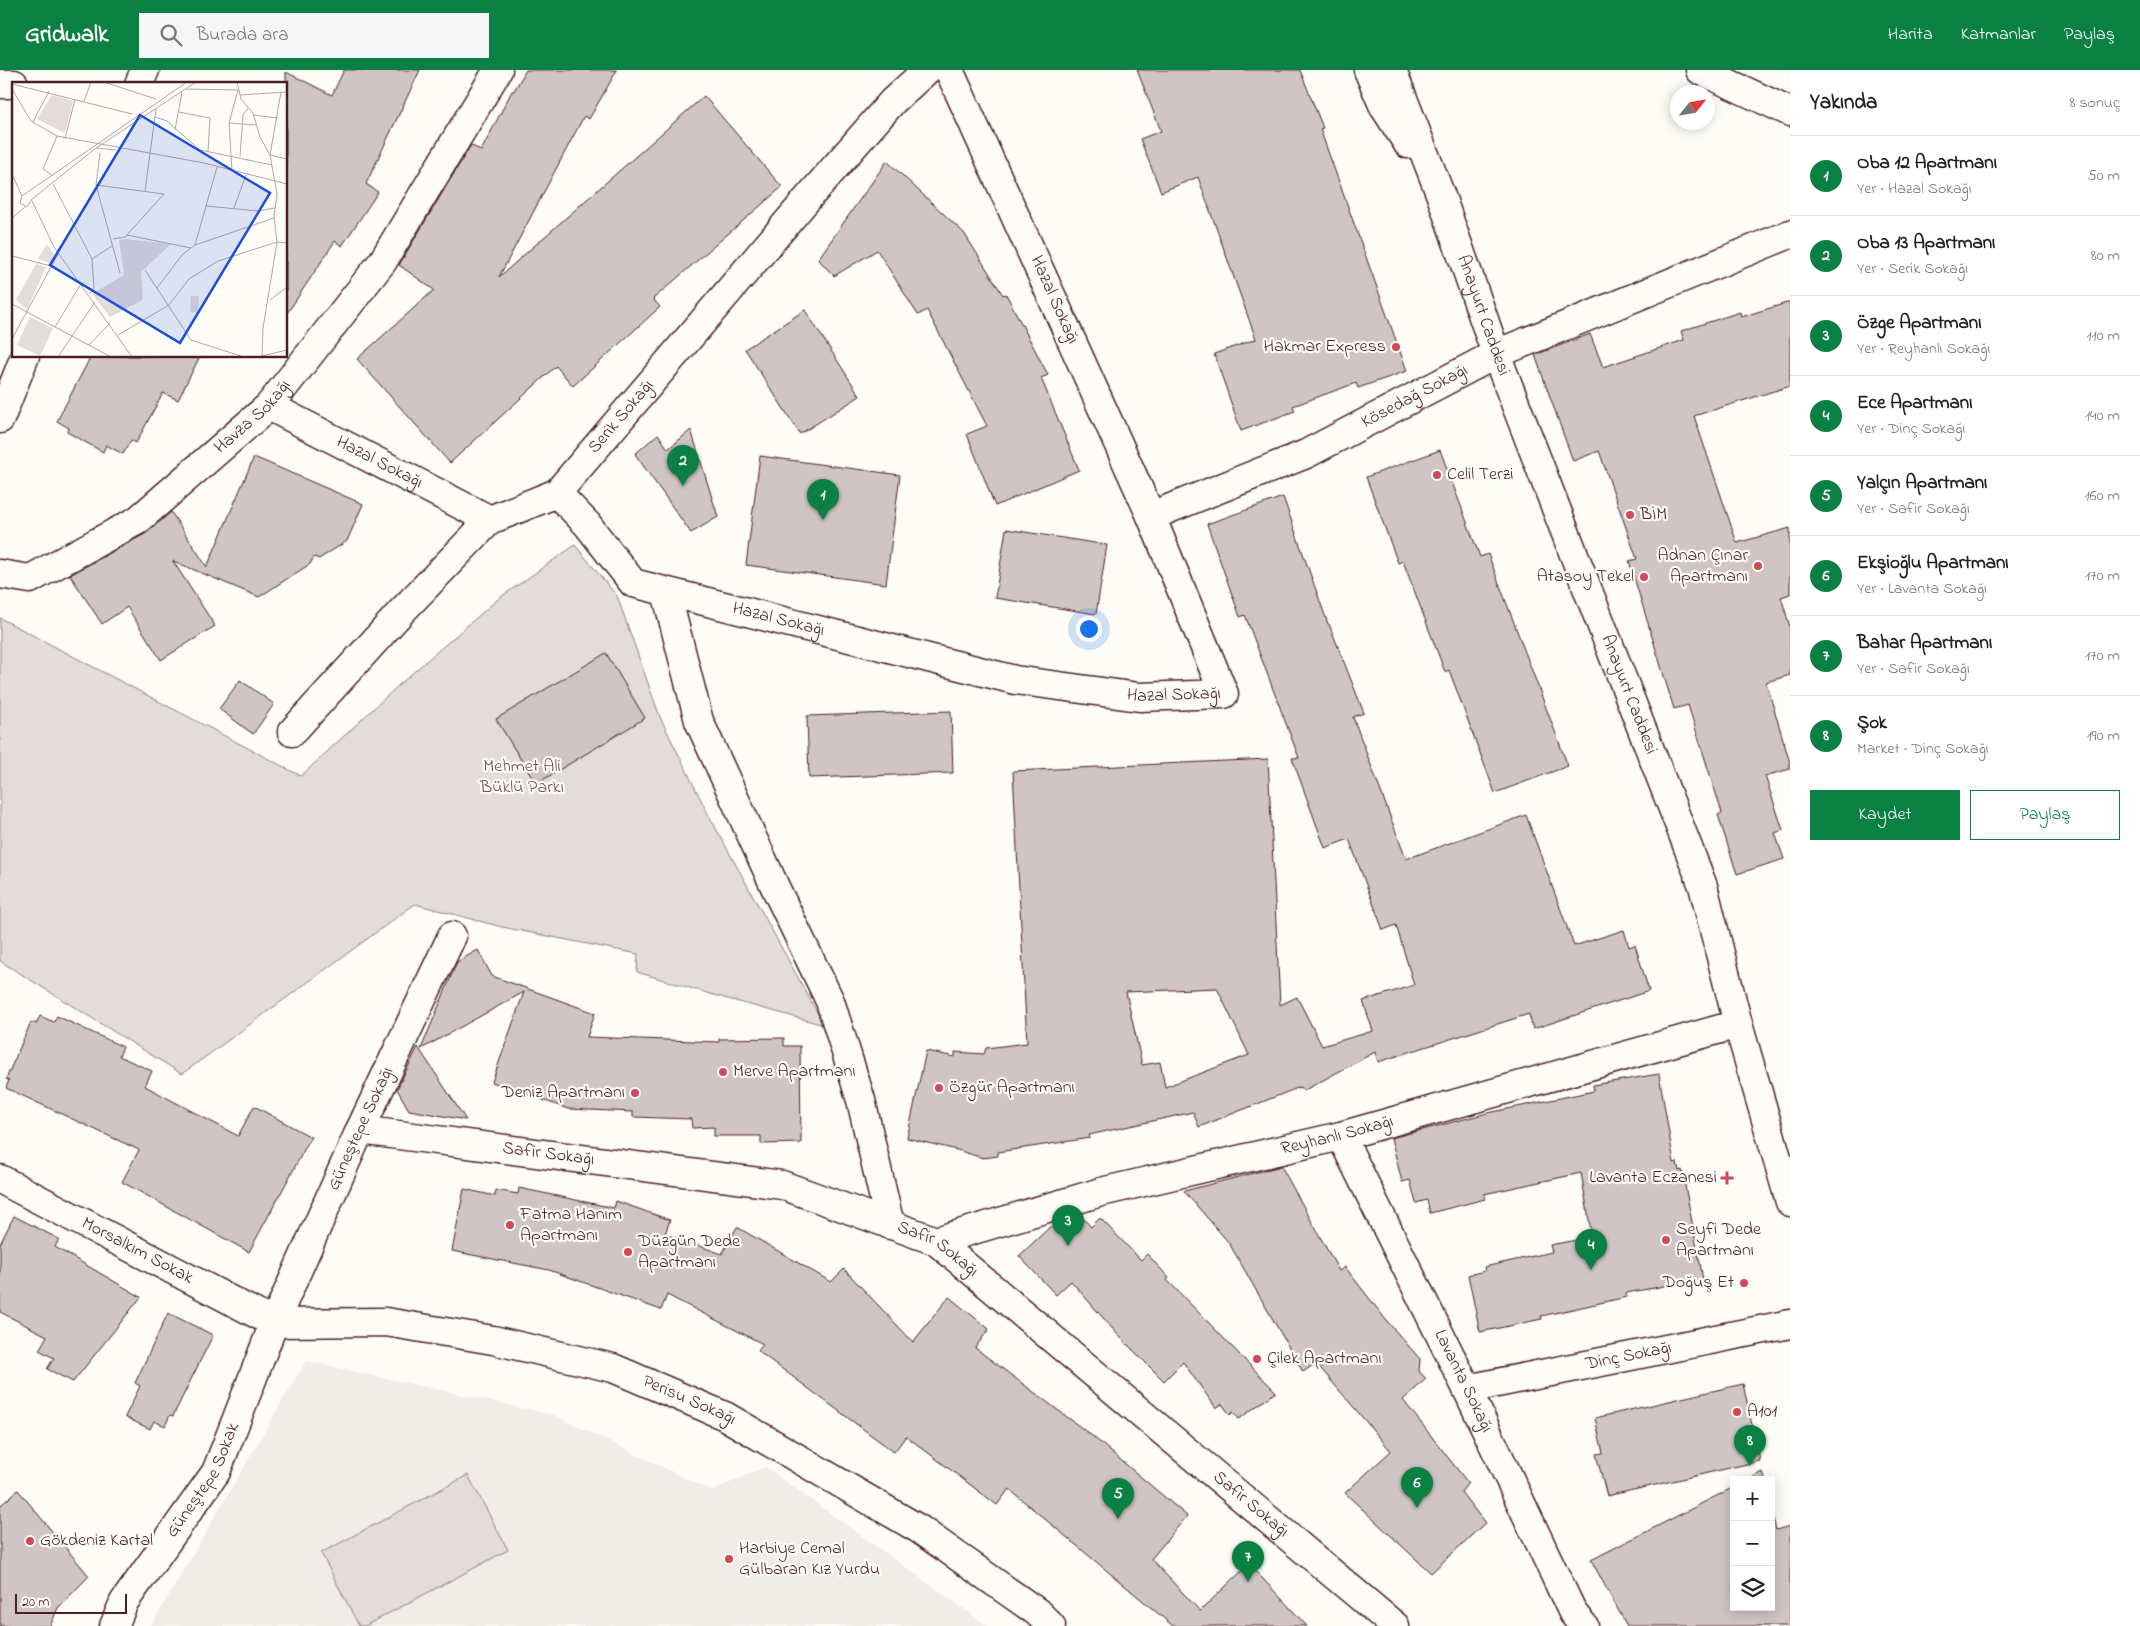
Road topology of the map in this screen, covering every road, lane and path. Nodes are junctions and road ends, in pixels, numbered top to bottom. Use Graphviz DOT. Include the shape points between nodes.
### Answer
graph roads {
  1 [pos="145,70"];
  2 [pos="498,70"];
  3 [pos="927,70"];
  4 [pos="949,70"];
  5 [pos="1368,70"];
  6 [pos="1392,70"];
  7 [pos="1700,70"];
  8 [pos="140,82"];
  9 [pos="1790,112"];
  10 [pos="1441,196"];
  11 [pos="1790,234"];
  12 [pos="1496,354"];
  13 [pos="24,358"];
  14 [pos="269,406"];
  15 [pos="0,419"];
  16 [pos="557,493"];
  17 [pos="1151,516"];
  18 [pos="490,520"];
  19 [pos="0,574"];
  20 [pos="666,592"];
  21 [pos="292,732"];
  22 [pos="452,936"];
  23 [pos="1738,1024"];
  24 [pos="360,1130"];
  25 [pos="1341,1136"];
  26 [pos="1786,1168"];
  27 [pos="0,1179"];
  28 [pos="1790,1202"];
  29 [pos="890,1224"];
  30 [pos="936,1241"];
  31 [pos="274,1323"];
  32 [pos="1790,1324"];
  33 [pos="1467,1389"];
  34 [pos="114,1626"];
  35 [pos="1050,1626"];
  36 [pos="1396,1626"];
  37 [pos="1584,1626"];
  1 -- 8 [label="street"];
  2 -- 14 [label="street, Havza Sokağı" via="383,261"];
  3 -- 16 [label="street, Serik Sokağı" via="893,101 808,198"];
  4 -- 17 [label="street, Hazal Sokağı"];
  5 -- 10 [label="street, Anayurt Caddesi" via="1384,107"];
  6 -- 10 [label="street, Anayurt Caddesi"];
  7 -- 9 [label="street"];
  10 -- 12 [label="street, Anayurt Caddesi"];
  11 -- 12 [label="street, Kösedağ Sokağı"];
  12 -- 17 [label="street, Kösedağ Sokağı" via="1306,454"];
  12 -- 23 [label="street, Anayurt Caddesi" via="1703,886"];
  13 -- 15 [label="street"];
  14 -- 18 [label="street, Hazal Sokağı"];
  14 -- 19 [label="street, Havza Sokağı" via="138,520 30,579"];
  16 -- 18 [label="street, Serik Sokağı"];
  16 -- 20 [label="street, Hazal Sokağı" via="587,524 633,584"];
  17 -- 20 [label="street, Hazal Sokağı" via="1224,694 1139,697 1016,680"];
  18 -- 21 [label="street, Serik Sokağı"];
  20 -- 29 [label="street" via="699,721 830,1001 861,1100"];
  22 -- 24 [label="street, Güneştepe Sokağı"];
  23 -- 25 [label="street, Reyhanlı Sokağı"];
  23 -- 26 [label="street, Anayurt Caddesi"];
  24 -- 29 [label="street, Safir Sokağı" via="782,1185"];
  24 -- 31 [label="street, Güneştepe Sokağı"];
  25 -- 30 [label="street, Reyhanlı Sokağı" via="1101,1192"];
  25 -- 33 [label="street, Lavanta Sokağı"];
  26 -- 28 [label="street, Anayurt Caddesi"];
  27 -- 31 [label="street, Morsalkım Sokak"];
  29 -- 30 [label="street, Safir Sokağı"];
  30 -- 36 [label="street, Safir Sokağı"];
  31 -- 34 [label="street, Güneştepe Sokak" via="216,1472 124,1602"];
  31 -- 35 [label="street, Perisu Sokağı" via="386,1322 493,1340 613,1368 724,1416 919,1530 1036,1612"];
  32 -- 33 [label="street, Dinç Sokağı"];
  33 -- 37 [label="street, Lavanta Sokağı" via="1573,1613"];
}
